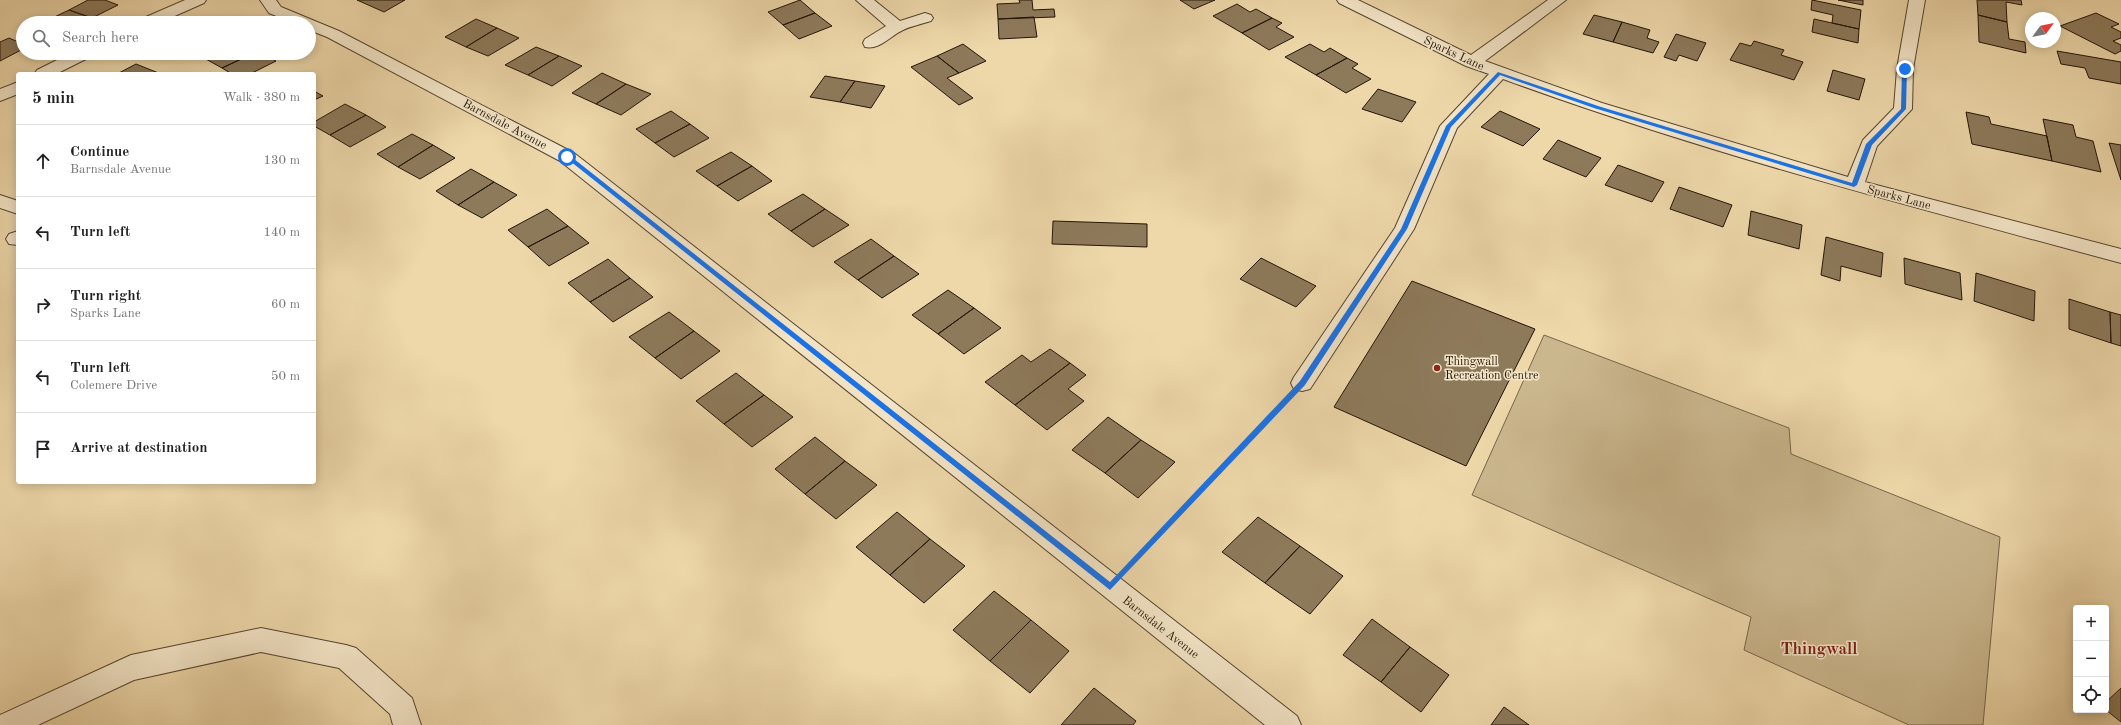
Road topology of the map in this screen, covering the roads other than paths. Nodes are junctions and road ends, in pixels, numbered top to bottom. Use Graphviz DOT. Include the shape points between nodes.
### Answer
graph roads {
  1 [pos="198,0"];
  2 [pos="268,0"];
  3 [pos="864,0"];
  4 [pos="1345,0"];
  5 [pos="1558,0"];
  6 [pos="1917,0"];
  7 [pos="161,16"];
  8 [pos="290,16"];
  9 [pos="925,18"];
  10 [pos="316,27"];
  11 [pos="897,27"];
  12 [pos="871,43"];
  13 [pos="70,60"];
  14 [pos="1472,62"];
  15 [pos="47,72"];
  16 [pos="1499,73"];
  17 [pos="16,88"];
  18 [pos="0,96"];
  19 [pos="1854,185"];
  20 [pos="0,201"];
  21 [pos="16,207"];
  22 [pos="2121,256"];
  23 [pos="1302,383"];
  24 [pos="8,725"];
  25 [pos="407,725"];
  26 [pos="1287,725"];
  1 -- 7 [label="street"];
  2 -- 8 [label="street, Barnsdale Avenue" via="275,10"];
  3 -- 11 [label="street"];
  4 -- 14 [label="street, Sparks Lane"];
  5 -- 14 [label="street"];
  6 -- 19 [label="street" via="1905,69 1904,109 1869,144"];
  9 -- 11 [label="street"];
  10 -- 26 [label="street, Barnsdale Avenue" via="567,157"];
  11 -- 12 [label="street"];
  13 -- 15 [label="street"];
  14 -- 16 [label="street, Sparks Lane"];
  16 -- 19 [label="street, Sparks Lane" via="1596,107"];
  16 -- 23 [label="street" via="1449,126 1404,229"];
  17 -- 18 [label="street"];
  19 -- 22 [label="street, Sparks Lane"];
  20 -- 21 [label="street"];
  24 -- 25 [label="street" via="132,668 261,640 346,657 402,707"];
}
